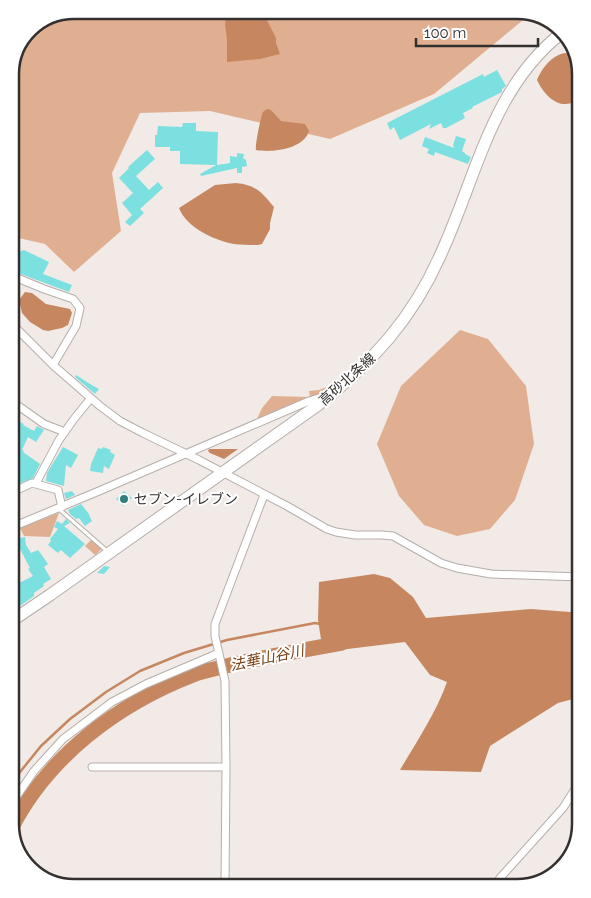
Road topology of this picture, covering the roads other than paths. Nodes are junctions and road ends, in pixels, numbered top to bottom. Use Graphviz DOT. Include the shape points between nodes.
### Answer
graph roads {
  1 [pos="557,36"];
  2 [pos="19,279"];
  3 [pos="19,331"];
  4 [pos="53,365"];
  5 [pos="333,393"];
  6 [pos="91,398"];
  7 [pos="19,406"];
  8 [pos="65,432"];
  9 [pos="187,454"];
  10 [pos="222,472"];
  11 [pos="36,483"];
  12 [pos="19,488"];
  13 [pos="264,495"];
  14 [pos="60,507"];
  15 [pos="19,524"];
  16 [pos="109,553"];
  17 [pos="572,577"];
  18 [pos="19,616"];
  19 [pos="218,650"];
  20 [pos="92,767"];
  21 [pos="226,767"];
  22 [pos="19,793"];
  23 [pos="572,794"];
  24 [pos="225,879"];
  25 [pos="499,879"];
  1 -- 5 [label="main road, 高砂北条線" via="532,60 500,110 441,256 408,314 382,348"];
  2 -- 4 [label="street" via="73,299 80,308 76,326"];
  3 -- 4 [label="street"];
  4 -- 6 [label="street"];
  5 -- 9 [label="street" via="308,400"];
  5 -- 10 [label="main road, 高砂北条線"];
  6 -- 8 [label="street"];
  6 -- 9 [label="street" via="120,421"];
  7 -- 8 [label="street" via="44,424"];
  8 -- 11 [label="street"];
  9 -- 10 [label="street"];
  9 -- 14 [label="street"];
  10 -- 13 [label="street"];
  10 -- 16 [label="main road, 高砂北条線"];
  11 -- 12 [label="street"];
  11 -- 14 [label="street" via="58,490"];
  13 -- 17 [label="street" via="336,532 393,536 457,568 490,574"];
  13 -- 19 [label="street" via="215,624"];
  14 -- 15 [label="street"];
  14 -- 16 [label="lane"];
  16 -- 18 [label="main road, 高砂北条線"];
  19 -- 21 [label="street" via="224,681"];
  19 -- 22 [label="street" via="112,702 62,739"];
  20 -- 21 [label="street"];
  21 -- 24 [label="street"];
  23 -- 25 [label="street"];
}
